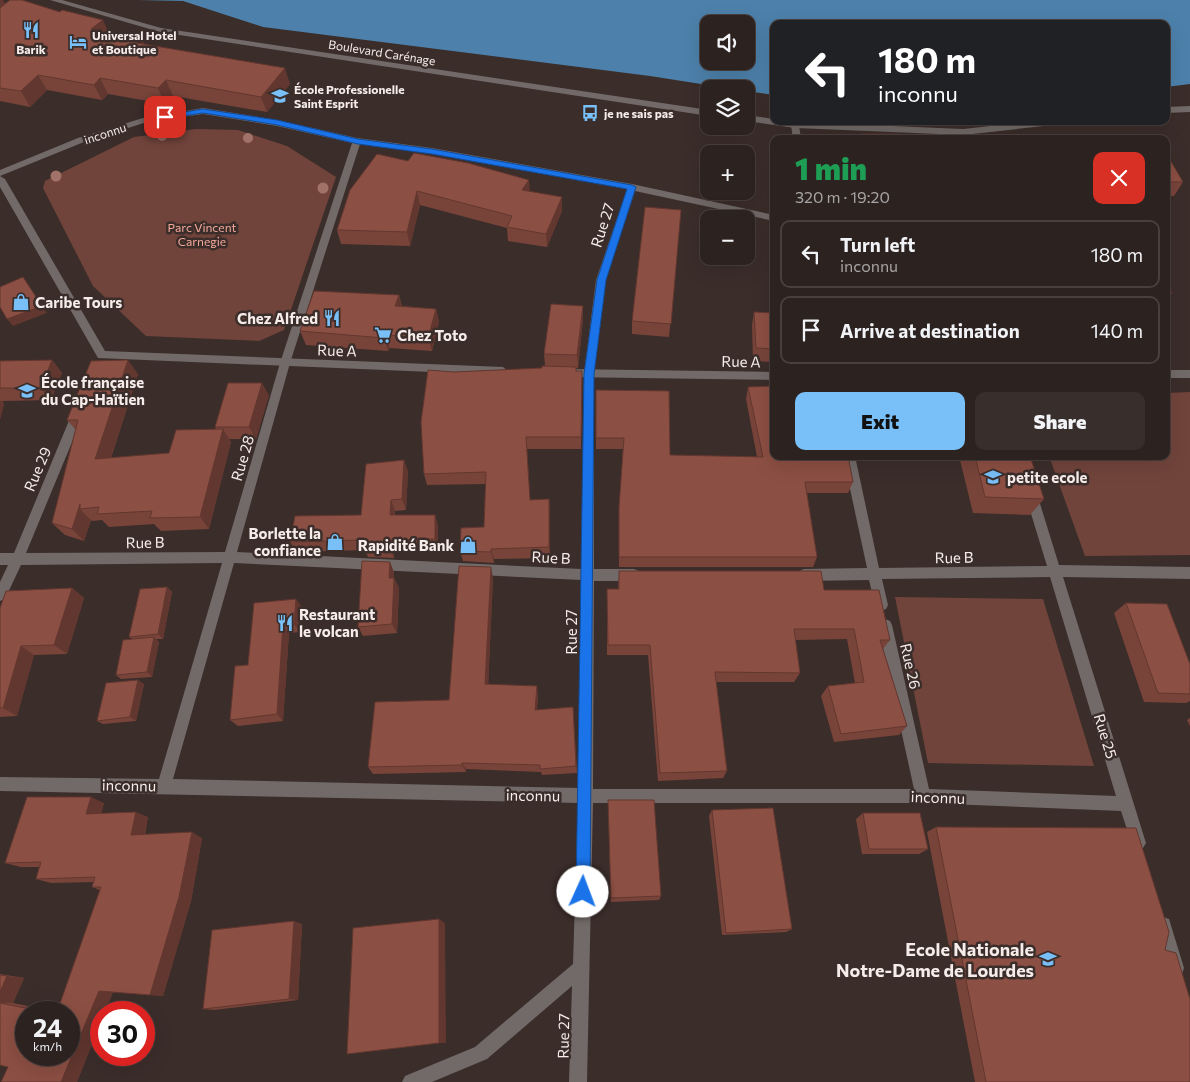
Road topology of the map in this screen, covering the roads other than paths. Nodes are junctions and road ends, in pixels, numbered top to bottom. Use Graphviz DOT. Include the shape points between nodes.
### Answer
graph roads {
  1 [pos="54,0"];
  2 [pos="1190,109"];
  3 [pos="1170,110"];
  4 [pos="700,112"];
  5 [pos="755,119"];
  6 [pos="770,121"];
  7 [pos="795,125"];
  8 [pos="1036,125"];
  9 [pos="796,135"];
  10 [pos="949,135"];
  11 [pos="971,135"];
  12 [pos="358,141"];
  13 [pos="0,173"];
  14 [pos="0,179"];
  15 [pos="632,187"];
  16 [pos="770,217"];
  17 [pos="285,363"];
  18 [pos="511,371"];
  19 [pos="550,373"];
  20 [pos="589,374"];
  21 [pos="1170,374"];
  22 [pos="1190,374"];
  23 [pos="770,376"];
  24 [pos="83,402"];
  25 [pos="850,460"];
  26 [pos="1027,483"];
  27 [pos="230,557"];
  28 [pos="0,558"];
  29 [pos="18,558"];
  30 [pos="1056,571"];
  31 [pos="1190,572"];
  32 [pos="587,575"];
  33 [pos="647,575"];
  34 [pos="795,575"];
  35 [pos="874,575"];
  36 [pos="0,595"];
  37 [pos="0,784"];
  38 [pos="164,786"];
  39 [pos="586,796"];
  40 [pos="923,796"];
  41 [pos="1127,804"];
  42 [pos="1143,859"];
  43 [pos="1160,915"];
  44 [pos="581,968"];
  45 [pos="1179,980"];
  46 [pos="411,1082"];
  47 [pos="578,1082"];
  1 -- 4 [label="street, Boulevard Carénage" via="160,30"];
  2 -- 3 [label="street"];
  5 -- 6 [label="street"];
  7 -- 9 [label="street"];
  7 -- 10 [label="street"];
  8 -- 11 [label="street"];
  12 -- 13 [label="street, inconnu" via="203,111 146,120 81,140"];
  12 -- 15 [label="street, inconnu"];
  12 -- 17 [label="street, Rue 28"];
  14 -- 17 [label="street, Rue A" via="101,360"];
  15 -- 16 [label="street, inconnu"];
  15 -- 20 [label="street, Rue 27" via="601,280"];
  17 -- 18 [label="street, Rue A"];
  17 -- 27 [label="street, Rue 28"];
  19 -- 20 [label="street, Rue A"];
  20 -- 23 [label="street, Rue A"];
  20 -- 32 [label="street, Rue 27"];
  21 -- 22 [label="street"];
  24 -- 29 [label="street, Rue 29"];
  25 -- 35 [label="street, Rue 26"];
  26 -- 30 [label="street, Rue 25"];
  27 -- 29 [label="street, Rue B"];
  27 -- 32 [label="street, Rue B"];
  27 -- 38 [label="street, Rue 28"];
  28 -- 29 [label="street, Rue B"];
  29 -- 36 [label="street, Rue 29"];
  30 -- 31 [label="street, Rue B"];
  30 -- 35 [label="street, Rue B"];
  30 -- 41 [label="street, Rue 25"];
  32 -- 33 [label="street, Rue B"];
  32 -- 39 [label="street, Rue 27"];
  34 -- 35 [label="street, Rue B"];
  35 -- 40 [label="street, Rue 26"];
  37 -- 38 [label="street, inconnu"];
  38 -- 39 [label="street, inconnu"];
  39 -- 40 [label="street, inconnu"];
  39 -- 44 [label="street, Rue 27"];
  40 -- 41 [label="street, inconnu"];
  41 -- 42 [label="street, Rue 25"];
  43 -- 45 [label="street"];
  44 -- 46 [label="street" via="481,1053"];
  44 -- 47 [label="street, Rue 27"];
}
